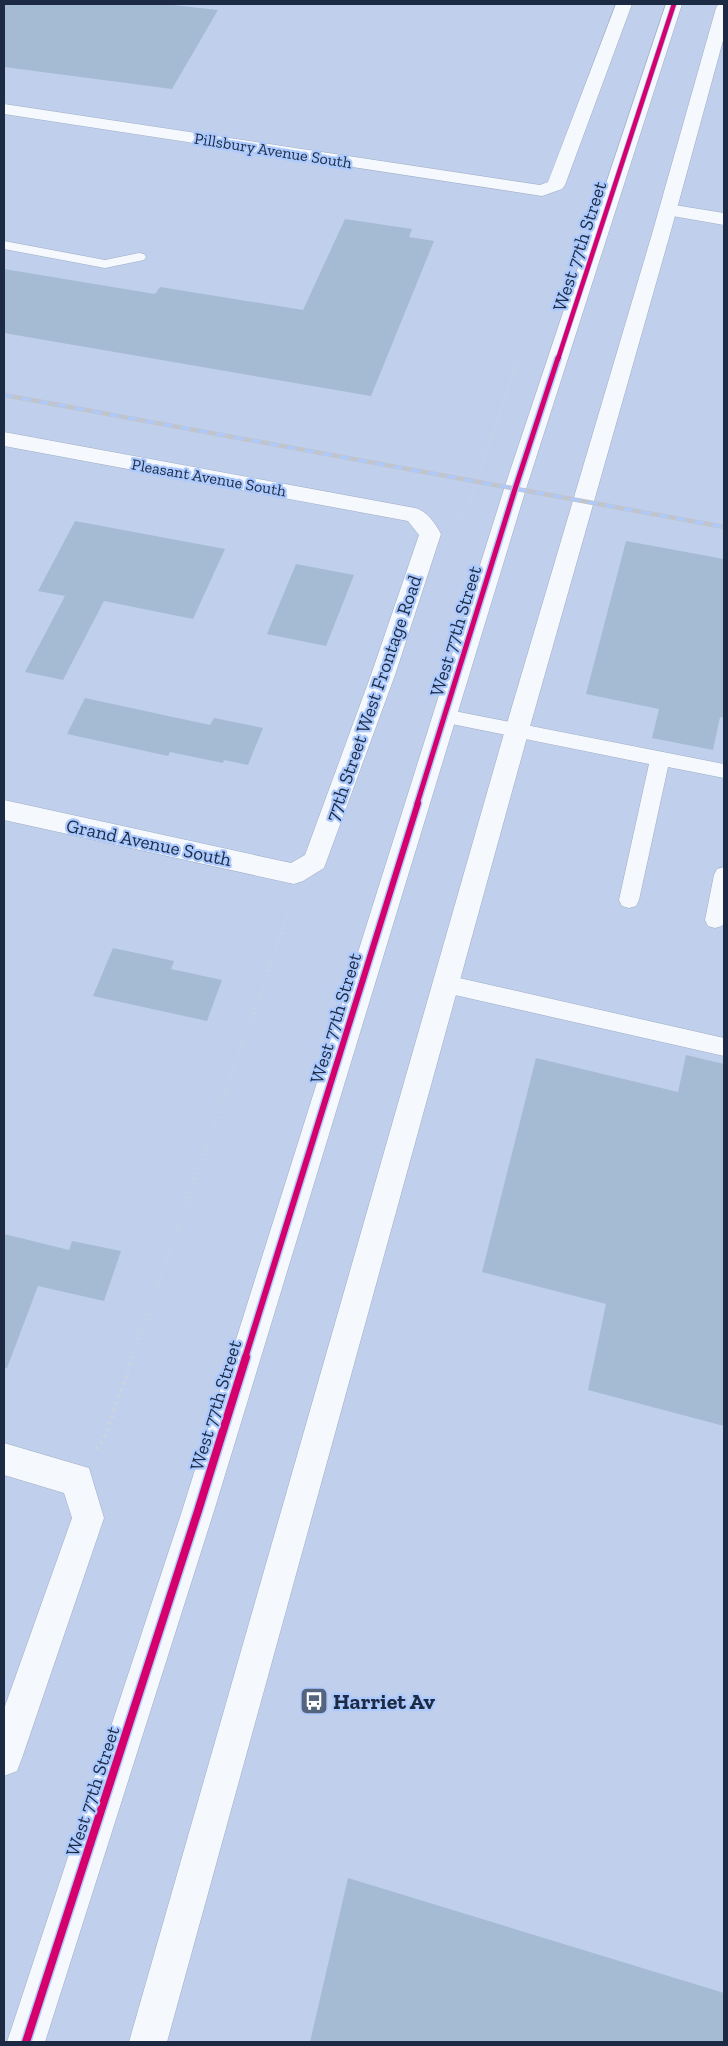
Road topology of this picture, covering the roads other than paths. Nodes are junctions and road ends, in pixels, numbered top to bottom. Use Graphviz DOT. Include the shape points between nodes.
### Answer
graph roads {
  1 [pos="624,4"];
  2 [pos="674,4"];
  3 [pos="724,8"];
  4 [pos="4,109"];
  5 [pos="668,210"];
  6 [pos="724,219"];
  7 [pos="4,245"];
  8 [pos="139,258"];
  9 [pos="4,439"];
  10 [pos="430,534"];
  11 [pos="444,716"];
  12 [pos="517,730"];
  13 [pos="660,758"];
  14 [pos="724,771"];
  15 [pos="4,810"];
  16 [pos="294,874"];
  17 [pos="724,875"];
  18 [pos="629,900"];
  19 [pos="715,920"];
  20 [pos="446,984"];
  21 [pos="724,1047"];
  22 [pos="4,1459"];
  23 [pos="4,1758"];
  24 [pos="26,2042"];
  25 [pos="148,2042"];
  1 -- 4 [label="street, Pillsbury Avenue South" via="556,185 542,191"];
  2 -- 11 [label="street, West 77th Street"];
  3 -- 5 [label="street"];
  5 -- 6 [label="street"];
  5 -- 12 [label="street"];
  7 -- 8 [label="lane" via="105,264"];
  9 -- 10 [label="street, Pleasant Avenue South" via="415,515"];
  10 -- 16 [label="street, 77th Street West Frontage Road" via="315,861"];
  11 -- 12 [label="lane"];
  11 -- 24 [label="street, West 77th Street" via="201,1501"];
  12 -- 13 [label="lane"];
  12 -- 20 [label="street"];
  13 -- 14 [label="lane"];
  13 -- 18 [label="lane"];
  15 -- 16 [label="street, Grand Avenue South"];
  17 -- 19 [label="lane"];
  20 -- 21 [label="lane"];
  20 -- 25 [label="street"];
  22 -- 23 [label="street" via="77,1480 88,1518"];
}
